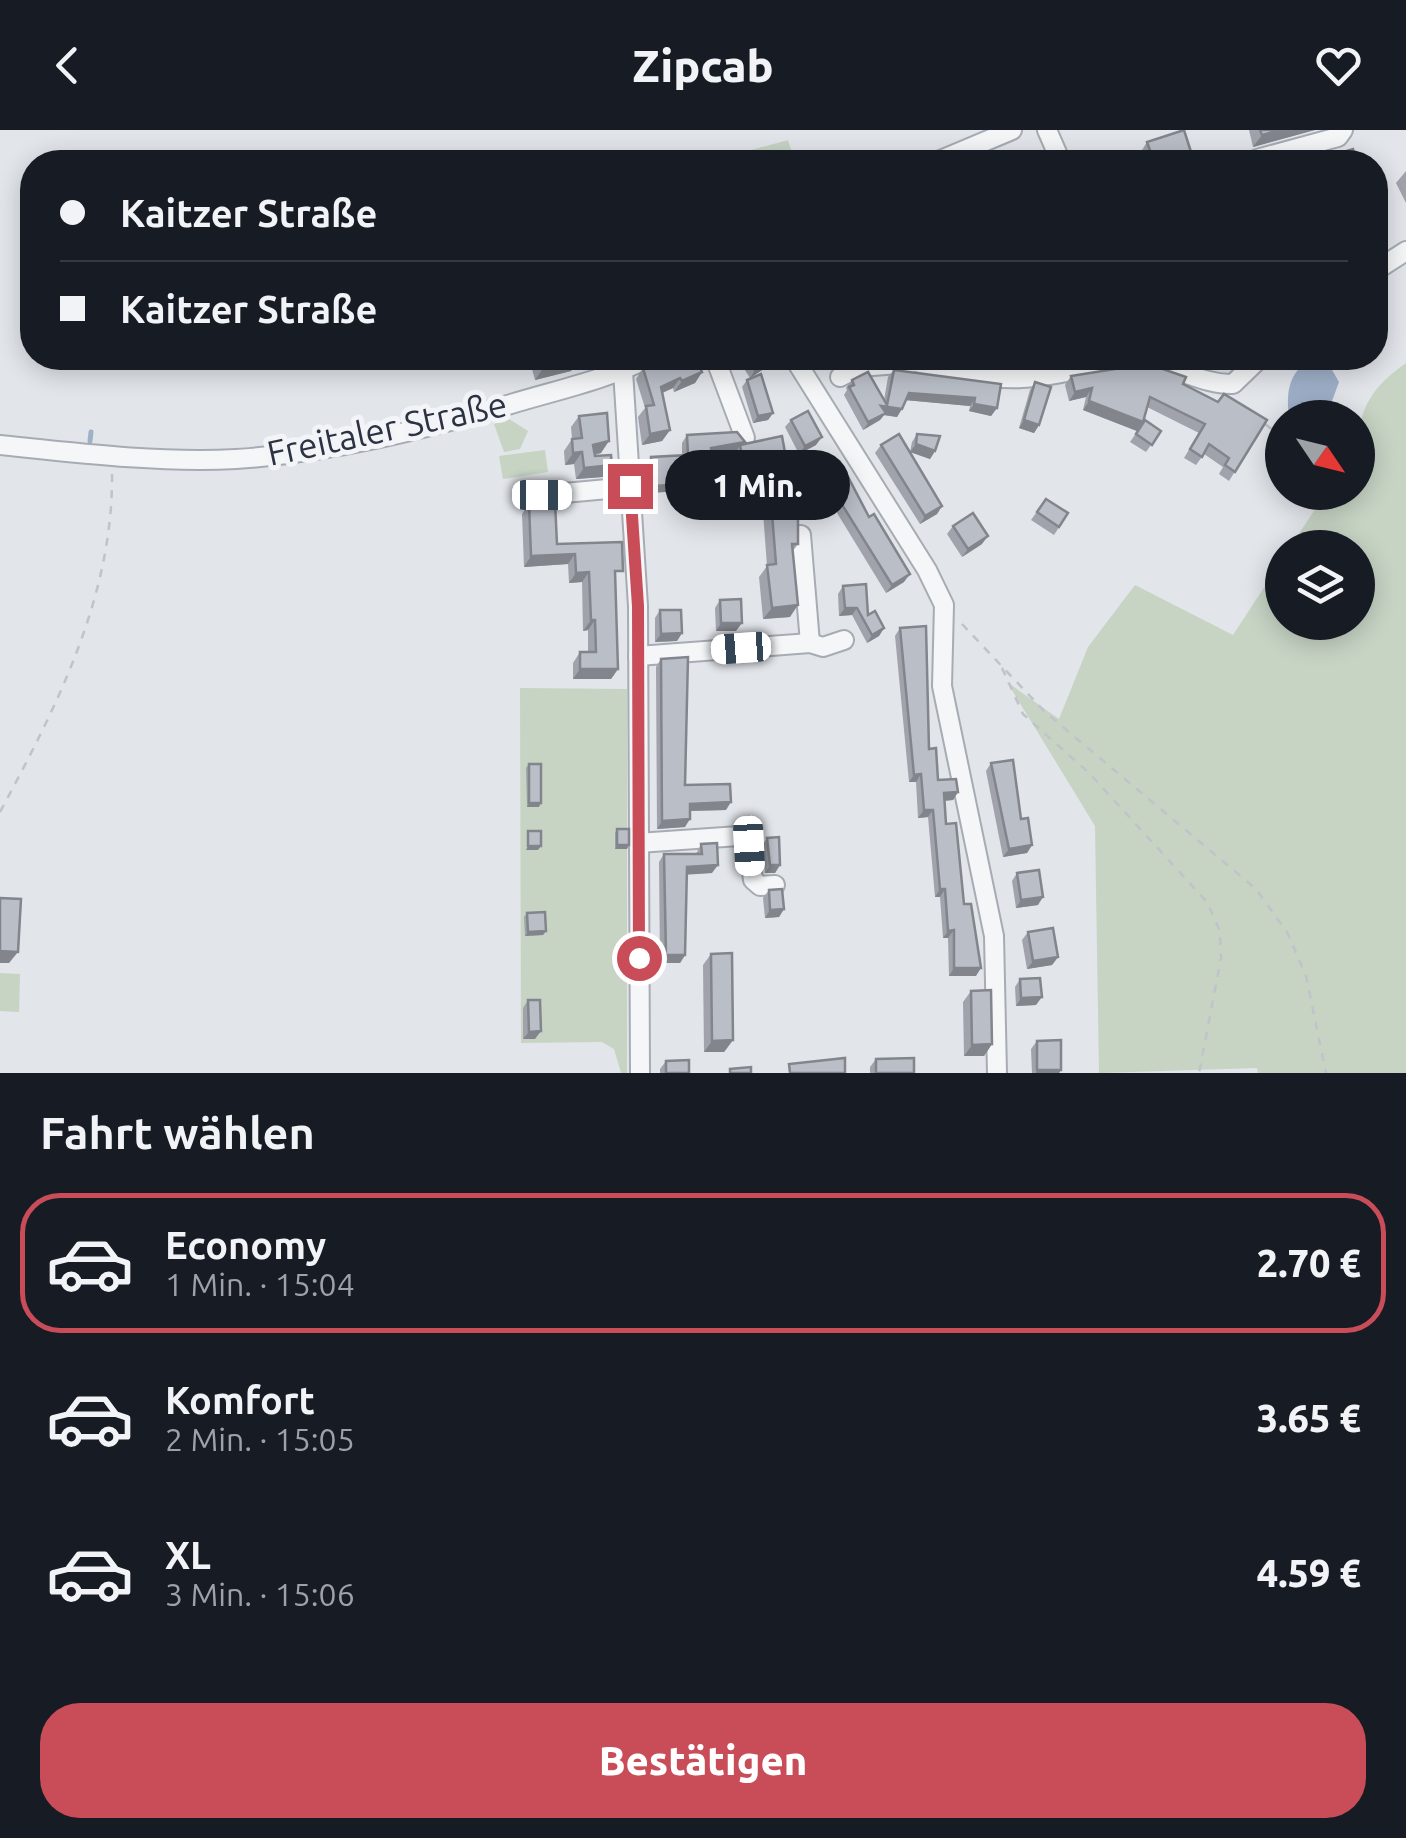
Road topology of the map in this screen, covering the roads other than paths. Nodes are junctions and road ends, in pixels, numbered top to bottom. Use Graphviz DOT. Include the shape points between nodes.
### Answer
graph roads {
  1 [pos="1012,130"];
  2 [pos="1343,130"];
  3 [pos="964,150"];
  4 [pos="1290,150"];
  5 [pos="720,370"];
  6 [pos="802,370"];
  7 [pos="853,370"];
  8 [pos="971,370"];
  9 [pos="1085,370"];
  10 [pos="1195,370"];
  11 [pos="1248,370"];
  12 [pos="622,371"];
  13 [pos="840,377"];
  14 [pos="745,438"];
  15 [pos="0,444"];
  16 [pos="630,486"];
  17 [pos="542,495"];
  18 [pos="801,535"];
  19 [pos="844,640"];
  20 [pos="810,643"];
  21 [pos="638,656"];
  22 [pos="638,843"];
  23 [pos="775,886"];
  24 [pos="640,1073"];
  25 [pos="997,1073"];
  1 -- 3 [label="street"];
  2 -- 4 [label="street"];
  5 -- 14 [label="street"];
  6 -- 25 [label="street" via="944,605 942,686 994,936"];
  7 -- 13 [label="street"];
  8 -- 9 [label="street" via="1020,378"];
  10 -- 11 [label="street" via="1214,384 1233,384"];
  12 -- 15 [label="street, Freitaler Straße" via="354,443 236,459"];
  12 -- 16 [label="street"];
  16 -- 17 [label="street"];
  16 -- 21 [label="street"];
  18 -- 20 [label="street"];
  19 -- 20 [label="street" via="823,648"];
  20 -- 21 [label="street"];
  21 -- 22 [label="street"];
  22 -- 23 [label="street" via="739,836 749,846 753,880"];
  22 -- 24 [label="street"];
}
